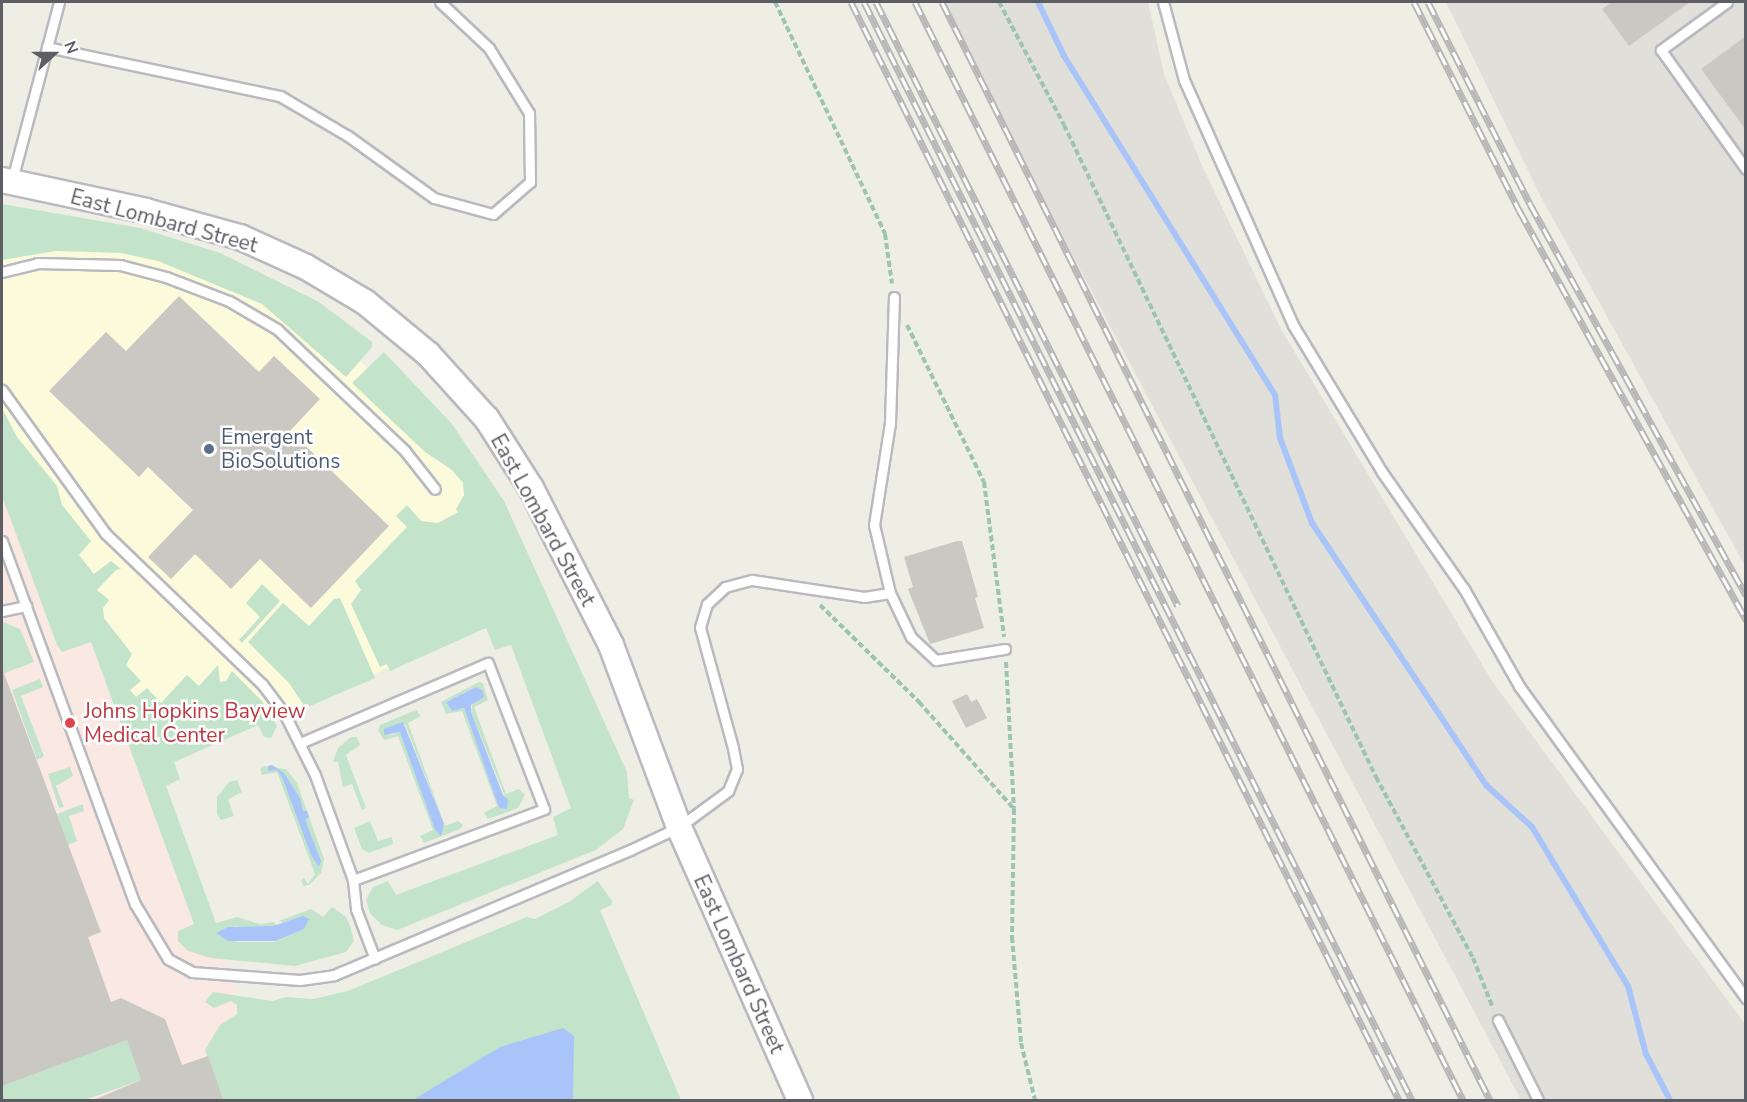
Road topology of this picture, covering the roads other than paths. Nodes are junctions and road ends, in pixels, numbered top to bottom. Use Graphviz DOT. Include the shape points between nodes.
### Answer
graph roads {
  1 [pos="59,2"];
  2 [pos="440,2"];
  3 [pos="1163,2"];
  4 [pos="1727,2"];
  5 [pos="47,47"];
  6 [pos="1746,169"];
  7 [pos="6,181"];
  8 [pos="2,272"];
  9 [pos="894,297"];
  10 [pos="2,390"];
  11 [pos="435,489"];
  12 [pos="2,541"];
  13 [pos="890,593"];
  14 [pos="26,606"];
  15 [pos="2,611"];
  16 [pos="1005,649"];
  17 [pos="300,743"];
  18 [pos="679,827"];
  19 [pos="353,880"];
  20 [pos="375,959"];
  21 [pos="1746,998"];
  22 [pos="1498,1020"];
  23 [pos="800,1101"];
  24 [pos="1538,1101"];
  1 -- 5 [label="lane"];
  2 -- 5 [label="lane" via="489,48 529,113 530,182 493,214 434,198 348,136 280,96"];
  3 -- 21 [label="lane" via="1184,80 1293,325 1382,472 1464,589 1519,686"];
  4 -- 6 [label="lane" via="1662,50"];
  5 -- 7 [label="lane"];
  7 -- 18 [label="main road, East Lombard Street" via="240,237 306,267 365,302 428,354 487,419 531,488 611,645"];
  8 -- 11 [label="lane" via="37,263 120,265 166,276 238,305 277,329 405,451"];
  9 -- 13 [label="lane" via="890,423 874,525"];
  10 -- 17 [label="lane" via="105,533 262,684"];
  12 -- 14 [label="lane"];
  13 -- 16 [label="lane" via="911,637 936,660"];
  13 -- 18 [label="lane" via="864,597 740,581 713,594 700,627 737,769 728,791"];
  14 -- 15 [label="lane"];
  14 -- 20 [label="lane" via="135,904 168,959 192,972 300,980 334,975"];
  17 -- 19 [label="lane"];
  17 -- 19 [label="lane" via="488,663 544,809"];
  18 -- 20 [label="lane"];
  18 -- 23 [label="main road, East Lombard Street"];
  19 -- 20 [label="lane" via="356,909"];
  22 -- 24 [label="lane"];
}
